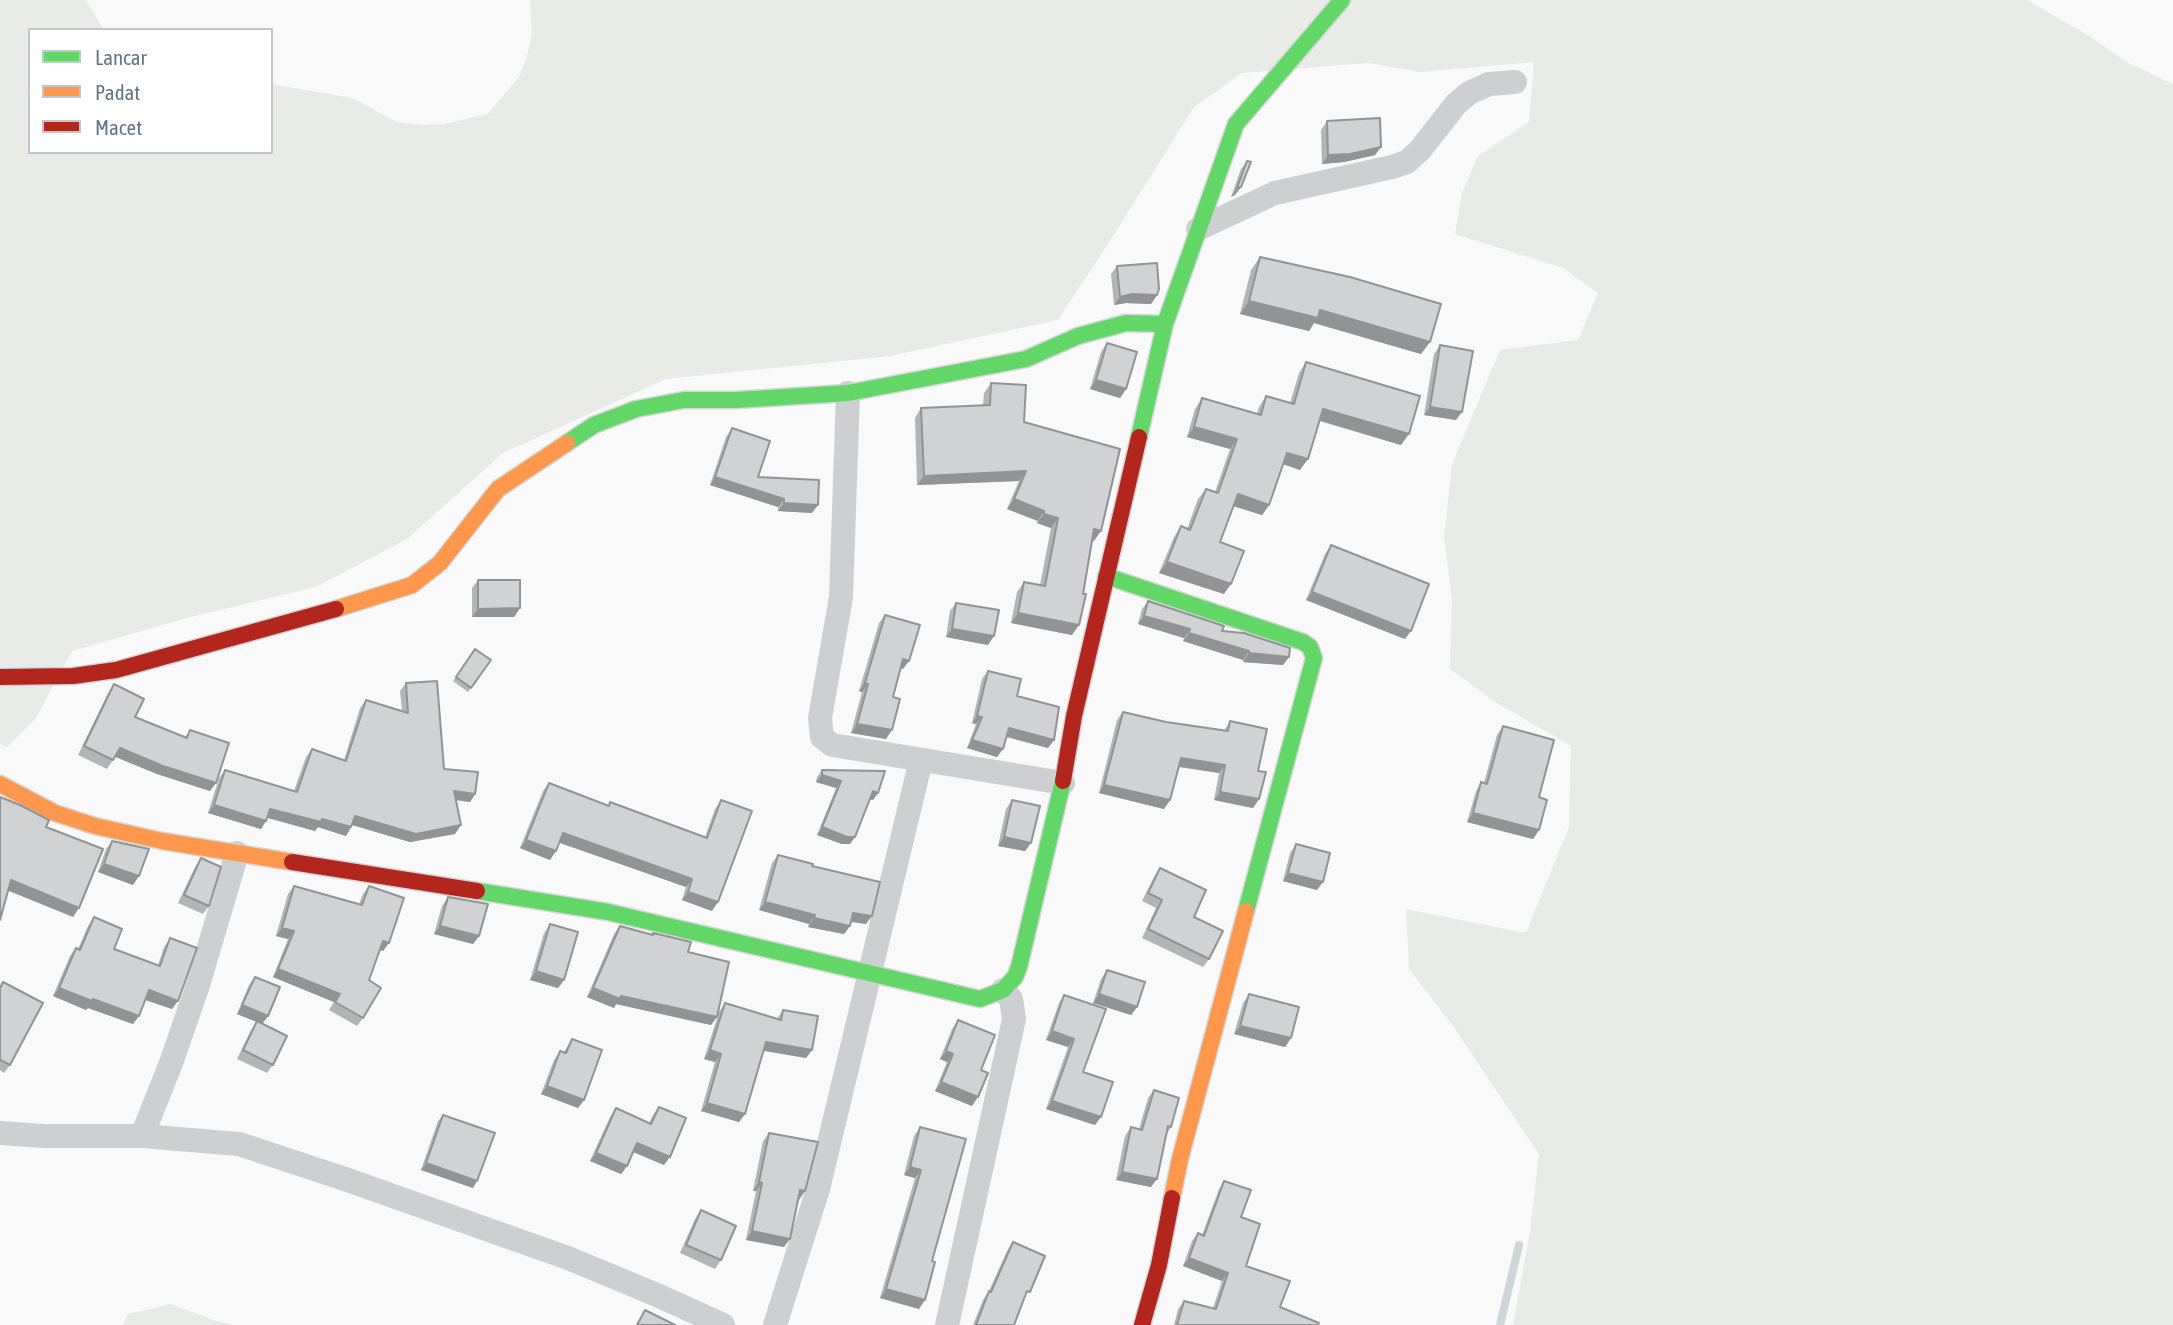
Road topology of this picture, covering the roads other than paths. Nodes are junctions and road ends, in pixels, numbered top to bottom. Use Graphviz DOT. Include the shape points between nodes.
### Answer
graph roads {
  1 [pos="1342,0"];
  2 [pos="1515,82"];
  3 [pos="1198,229"];
  4 [pos="1165,324"];
  5 [pos="848,393"];
  6 [pos="1106,576"];
  7 [pos="0,677"];
  8 [pos="921,761"];
  9 [pos="1063,783"];
  10 [pos="0,784"];
  11 [pos="237,853"];
  12 [pos="869,974"];
  13 [pos="1003,990"];
  14 [pos="0,1133"];
  15 [pos="142,1136"];
  16 [pos="723,1325"];
  17 [pos="775,1325"];
  18 [pos="947,1325"];
  19 [pos="1142,1325"];
  1 -- 3 [label="street" via="1240,117"];
  2 -- 3 [label="street" via="1489,84 1469,93 1407,162 1275,193"];
  3 -- 4 [label="street"];
  4 -- 5 [label="street" via="1126,323 1079,336 1026,359"];
  4 -- 6 [label="street"];
  5 -- 7 [label="street" via="684,400 636,409 594,425 498,489 440,563 412,585 116,670"];
  5 -- 8 [label="street" via="841,597 820,727 822,737 832,746"];
  6 -- 9 [label="street"];
  6 -- 19 [label="street" via="1303,642 1314,658 1180,1159"];
  8 -- 9 [label="street"];
  8 -- 12 [label="street"];
  9 -- 13 [label="street" via="1019,967"];
  10 -- 11 [label="street" via="55,813 95,826"];
  11 -- 12 [label="street" via="607,912"];
  11 -- 15 [label="street" via="198,985"];
  12 -- 13 [label="street" via="980,999"];
  12 -- 17 [label="street" via="818,1189"];
  13 -- 18 [label="street" via="1011,999 1014,1019"];
  14 -- 15 [label="street"];
  15 -- 16 [label="street" via="239,1144 568,1258"];
}
